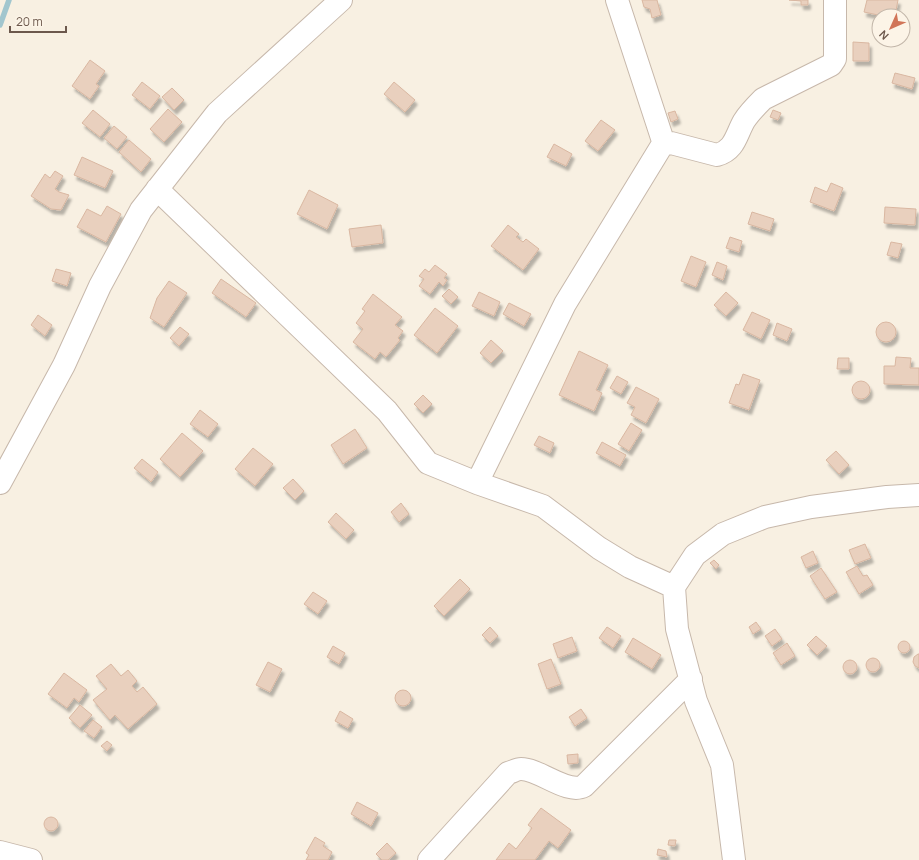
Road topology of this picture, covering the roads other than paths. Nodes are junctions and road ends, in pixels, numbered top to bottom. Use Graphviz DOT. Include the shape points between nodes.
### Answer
graph roads {
  1 [pos="341,0"];
  2 [pos="617,0"];
  3 [pos="835,0"];
  4 [pos="664,144"];
  5 [pos="158,189"];
  6 [pos="477,482"];
  7 [pos="0,483"];
  8 [pos="919,495"];
  9 [pos="674,587"];
  10 [pos="691,678"];
  11 [pos="0,852"];
  12 [pos="31,860"];
  13 [pos="428,860"];
  14 [pos="734,860"];
  1 -- 5 [label="street" via="217,113"];
  2 -- 4 [label="street"];
  3 -- 4 [label="street" via="835,59 831,65 763,99 744,120 730,148 724,153 717,155 671,142"];
  4 -- 6 [label="street" via="565,304"];
  5 -- 6 [label="street" via="387,411 428,463"];
  5 -- 7 [label="street" via="141,210 100,286 64,364"];
  6 -- 9 [label="street" via="544,506 599,548 630,567"];
  8 -- 9 [label="street" via="811,507 766,517 723,534 696,555"];
  9 -- 10 [label="street" via="677,629"];
  10 -- 13 [label="street" via="584,786 578,789 569,788 535,772 520,769 508,773"];
  10 -- 14 [label="street" via="696,701 722,765"];
  11 -- 12 [label="street"];
}
